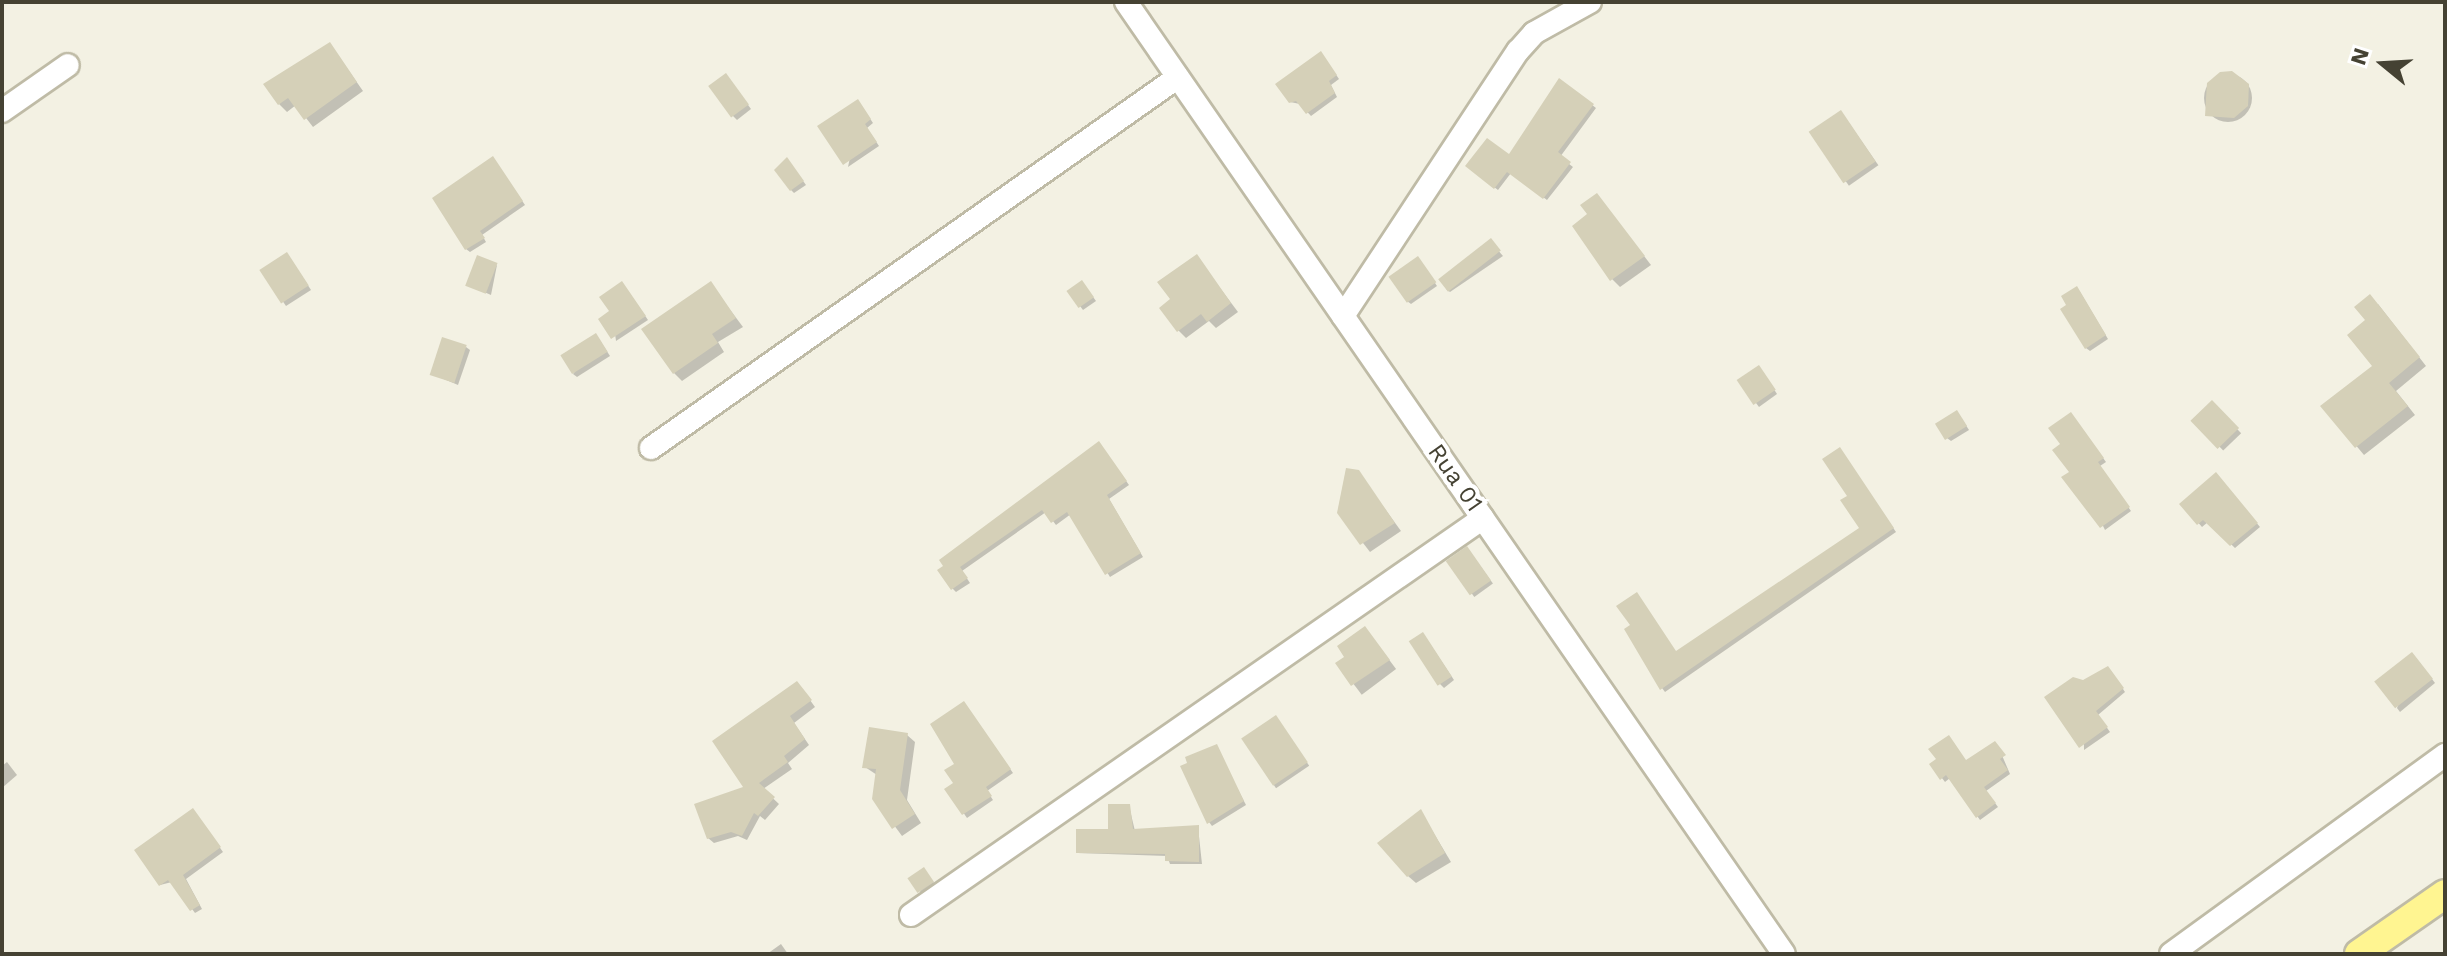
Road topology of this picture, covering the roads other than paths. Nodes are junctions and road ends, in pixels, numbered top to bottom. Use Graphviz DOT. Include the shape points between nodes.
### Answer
graph roads {
  1 [pos="1126,2"];
  2 [pos="1590,2"];
  3 [pos="68,65"];
  4 [pos="1178,77"];
  5 [pos="2,111"];
  6 [pos="1343,316"];
  7 [pos="651,448"];
  8 [pos="1483,518"];
  9 [pos="2445,755"];
  10 [pos="2445,894"];
  11 [pos="911,915"];
  12 [pos="1784,954"];
  13 [pos="2171,954"];
  14 [pos="2359,954"];
  1 -- 4 [label="street, Rua 01"];
  2 -- 6 [label="street" via="1534,33 1518,51"];
  3 -- 5 [label="street"];
  4 -- 6 [label="street, Rua 01"];
  4 -- 7 [label="street"];
  6 -- 8 [label="street, Rua 01"];
  8 -- 11 [label="street"];
  8 -- 12 [label="street, Rua 01"];
  9 -- 13 [label="street"];
  10 -- 14 [label="main road"];
}
